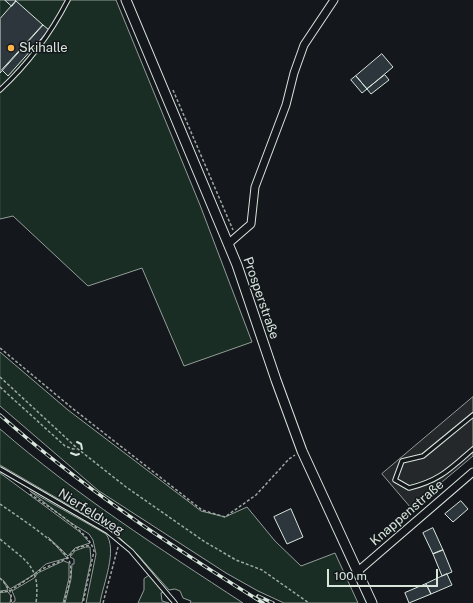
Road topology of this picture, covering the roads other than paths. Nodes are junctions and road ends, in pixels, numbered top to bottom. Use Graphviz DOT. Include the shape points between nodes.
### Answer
graph roads {
  1 [pos="68,0"];
  2 [pos="126,0"];
  3 [pos="334,0"];
  4 [pos="0,90"];
  5 [pos="228,244"];
  6 [pos="473,415"];
  7 [pos="473,450"];
  8 [pos="0,469"];
  9 [pos="473,472"];
  10 [pos="358,572"];
  11 [pos="176,603"];
  12 [pos="372,603"];
  1 -- 4 [label="lane" via="51,32 15,77"];
  2 -- 5 [label="main road, Prosperstraße"];
  3 -- 5 [label="street" via="304,44 286,105 255,187 251,224"];
  5 -- 10 [label="main road, Prosperstraße" via="302,450"];
  6 -- 7 [label="lane" via="423,456 402,461 395,480 409,488 424,484 441,477"];
  8 -- 11 [label="lane, Nierfeldweg" via="107,531 158,580"];
  9 -- 10 [label="street, Knappenstraße"];
  10 -- 12 [label="main road, Prosperstraße"];
}
